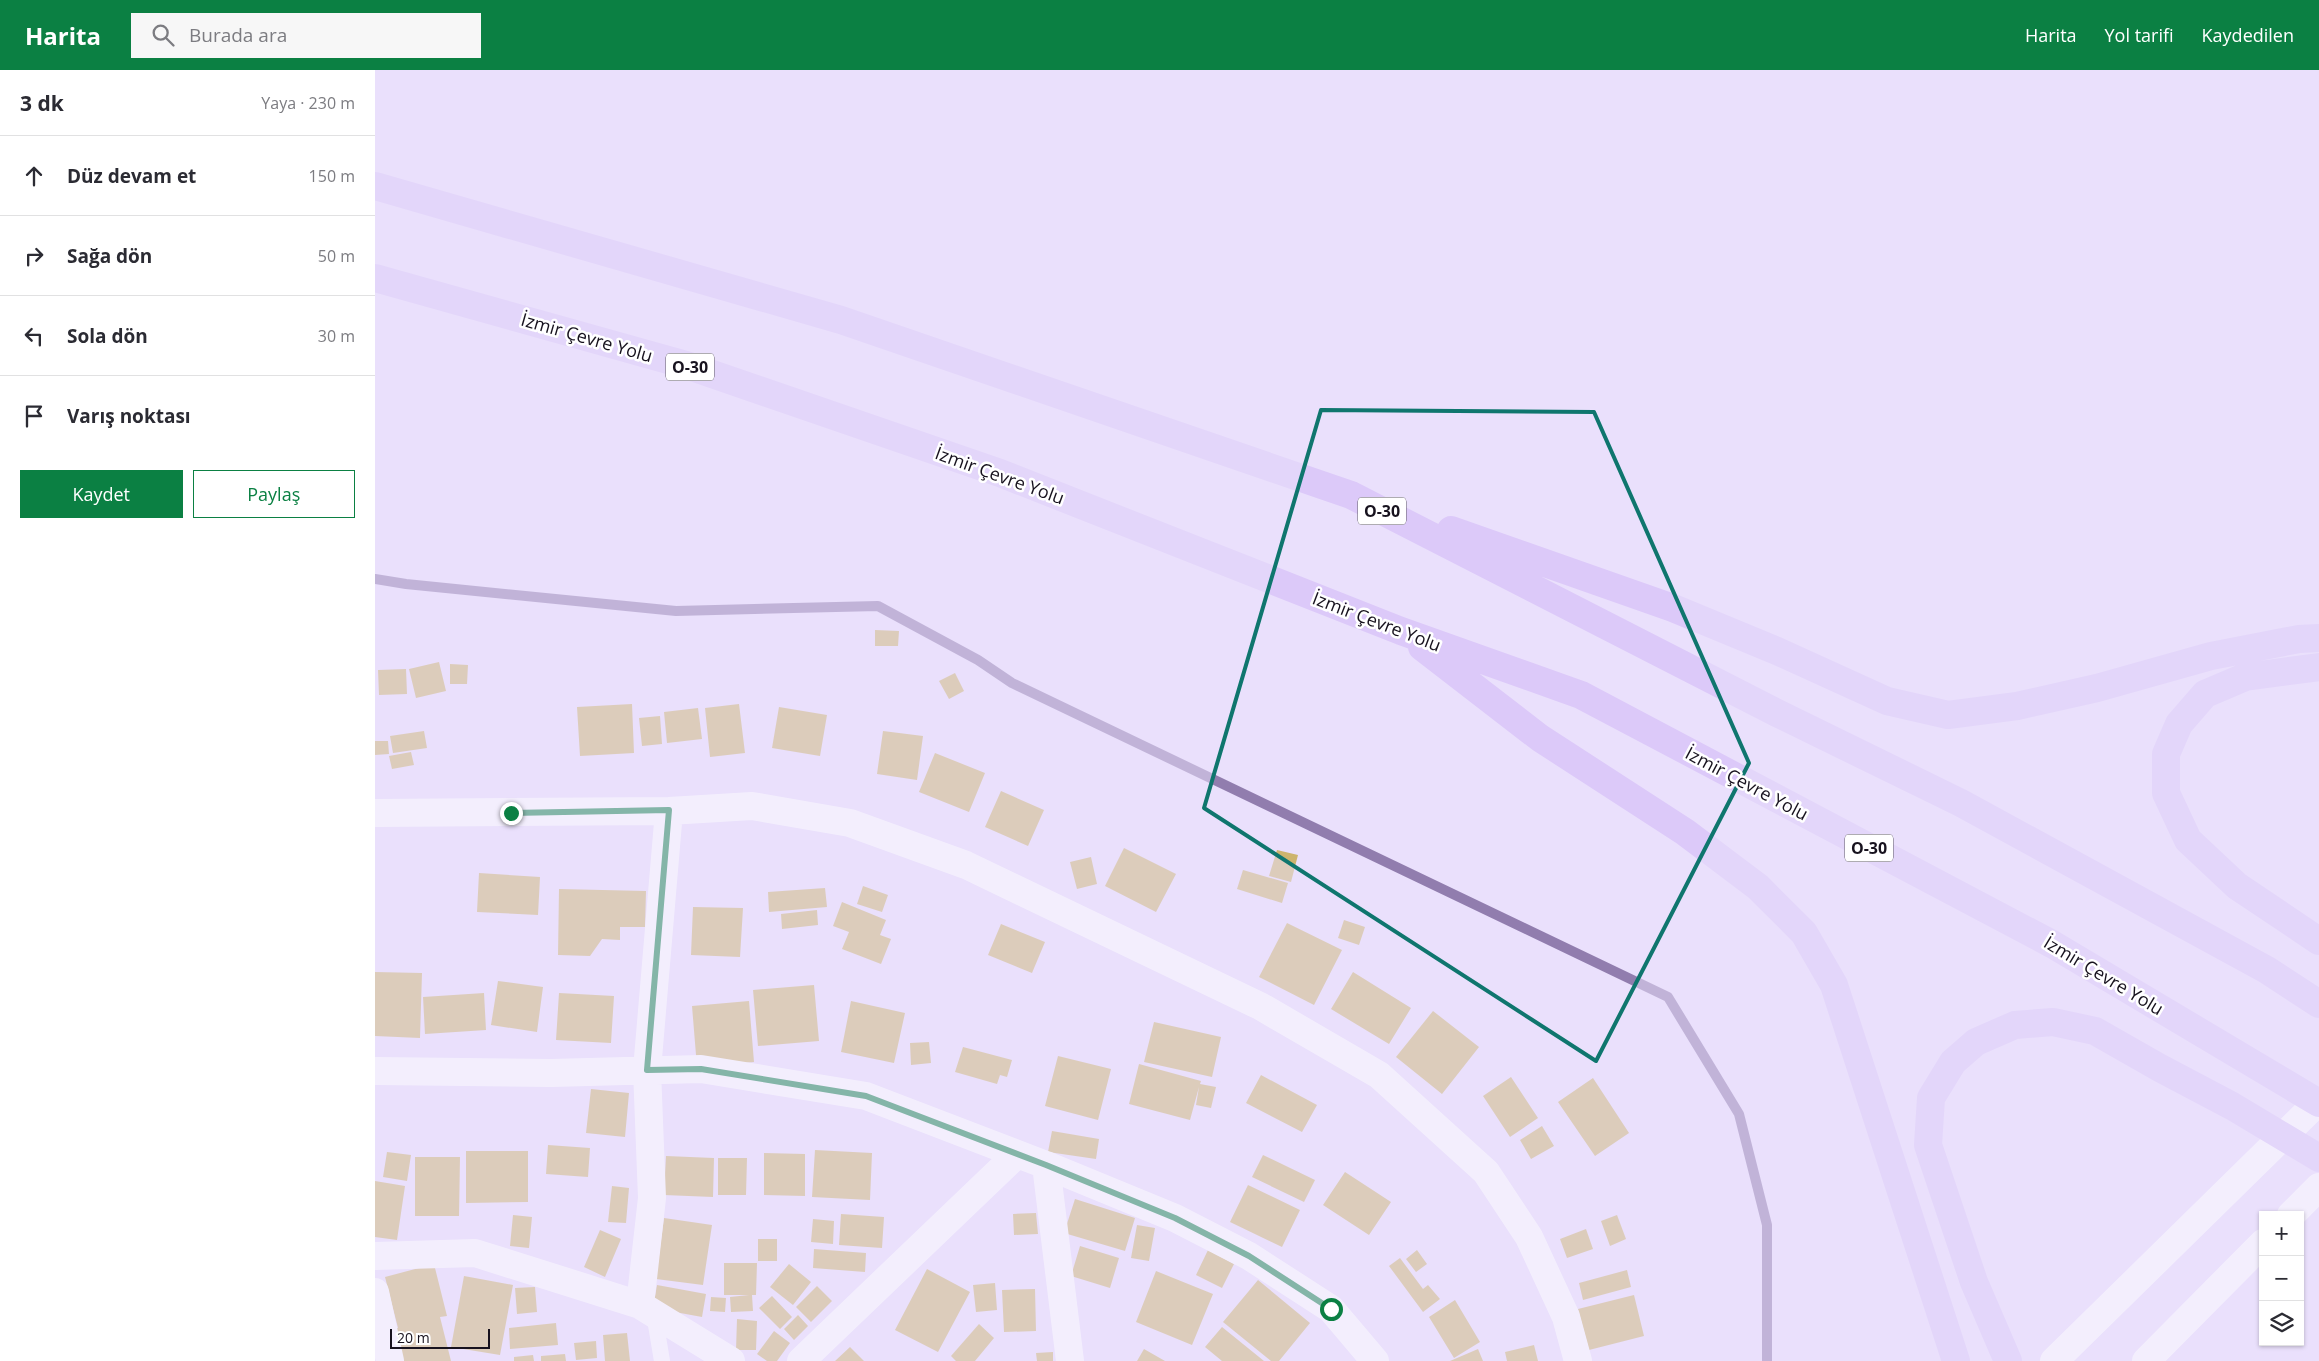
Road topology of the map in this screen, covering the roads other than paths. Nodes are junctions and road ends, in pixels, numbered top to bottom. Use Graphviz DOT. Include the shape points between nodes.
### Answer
graph roads {
  1 [pos="375,186"];
  2 [pos="375,278"];
  3 [pos="1351,495"];
  4 [pos="1401,631"];
  5 [pos="2319,638"];
  6 [pos="2319,667"];
  7 [pos="669,810"];
  8 [pos="375,813"];
  9 [pos="2319,941"];
  10 [pos="2319,1004"];
  11 [pos="647,1070"];
  12 [pos="375,1071"];
  13 [pos="2319,1102"];
  14 [pos="1016,1155"];
  15 [pos="2319,1158"];
  16 [pos="1046,1165"];
  17 [pos="2319,1187"];
  18 [pos="2295,1211"];
  19 [pos="2259,1248"];
  20 [pos="375,1256"];
  21 [pos="375,1292"];
  22 [pos="647,1309"];
  23 [pos="390,1361"];
  24 [pos="662,1361"];
  25 [pos="731,1361"];
  26 [pos="801,1361"];
  27 [pos="1070,1361"];
  28 [pos="1375,1361"];
  29 [pos="1578,1361"];
  30 [pos="1956,1361"];
  31 [pos="2008,1361"];
  32 [pos="2054,1361"];
  33 [pos="2146,1361"];
  1 -- 3 [label="highway, O-30" via="841,320"];
  2 -- 4 [label="highway, İzmir Çevre Yolu / O-30" via="686,365 1000,473"];
  3 -- 5 [label="highway" via="1673,608 1887,701 1948,715 2017,706 2097,688 2211,656"];
  3 -- 10 [label="highway, O-30" via="1777,713 1961,803 2267,970"];
  4 -- 13 [label="highway, İzmir Çevre Yolu / O-30" via="1581,695 2052,944"];
  4 -- 30 [label="highway" via="1540,738 1685,832 1758,887 1804,933 1834,985"];
  6 -- 9 [label="highway" via="2245,677 2205,694 2179,724 2165,754 2166,793 2188,840 2237,886"];
  7 -- 8 [label="street"];
  7 -- 11 [label="street"];
  7 -- 29 [label="street" via="752,806 850,823 966,865 1260,1006 1379,1075 1486,1172 1529,1237 1566,1317"];
  11 -- 12 [label="street" via="551,1073"];
  11 -- 14 [label="street" via="701,1069 866,1096"];
  11 -- 22 [label="street" via="652,1198"];
  13 -- 32 [label="street"];
  14 -- 16 [label="street"];
  14 -- 26 [label="street"];
  15 -- 31 [label="highway" via="2095,1031 2053,1022 2015,1026 1976,1042 1953,1062 1931,1098 1928,1145 1974,1282"];
  16 -- 27 [label="street"];
  16 -- 28 [label="street" via="1175,1218 1249,1256 1331,1309"];
  17 -- 18 [label="street"];
  19 -- 33 [label="street"];
  20 -- 22 [label="street" via="475,1253"];
  21 -- 23 [label="street"];
  22 -- 24 [label="lane"];
  22 -- 25 [label="street"];
}
